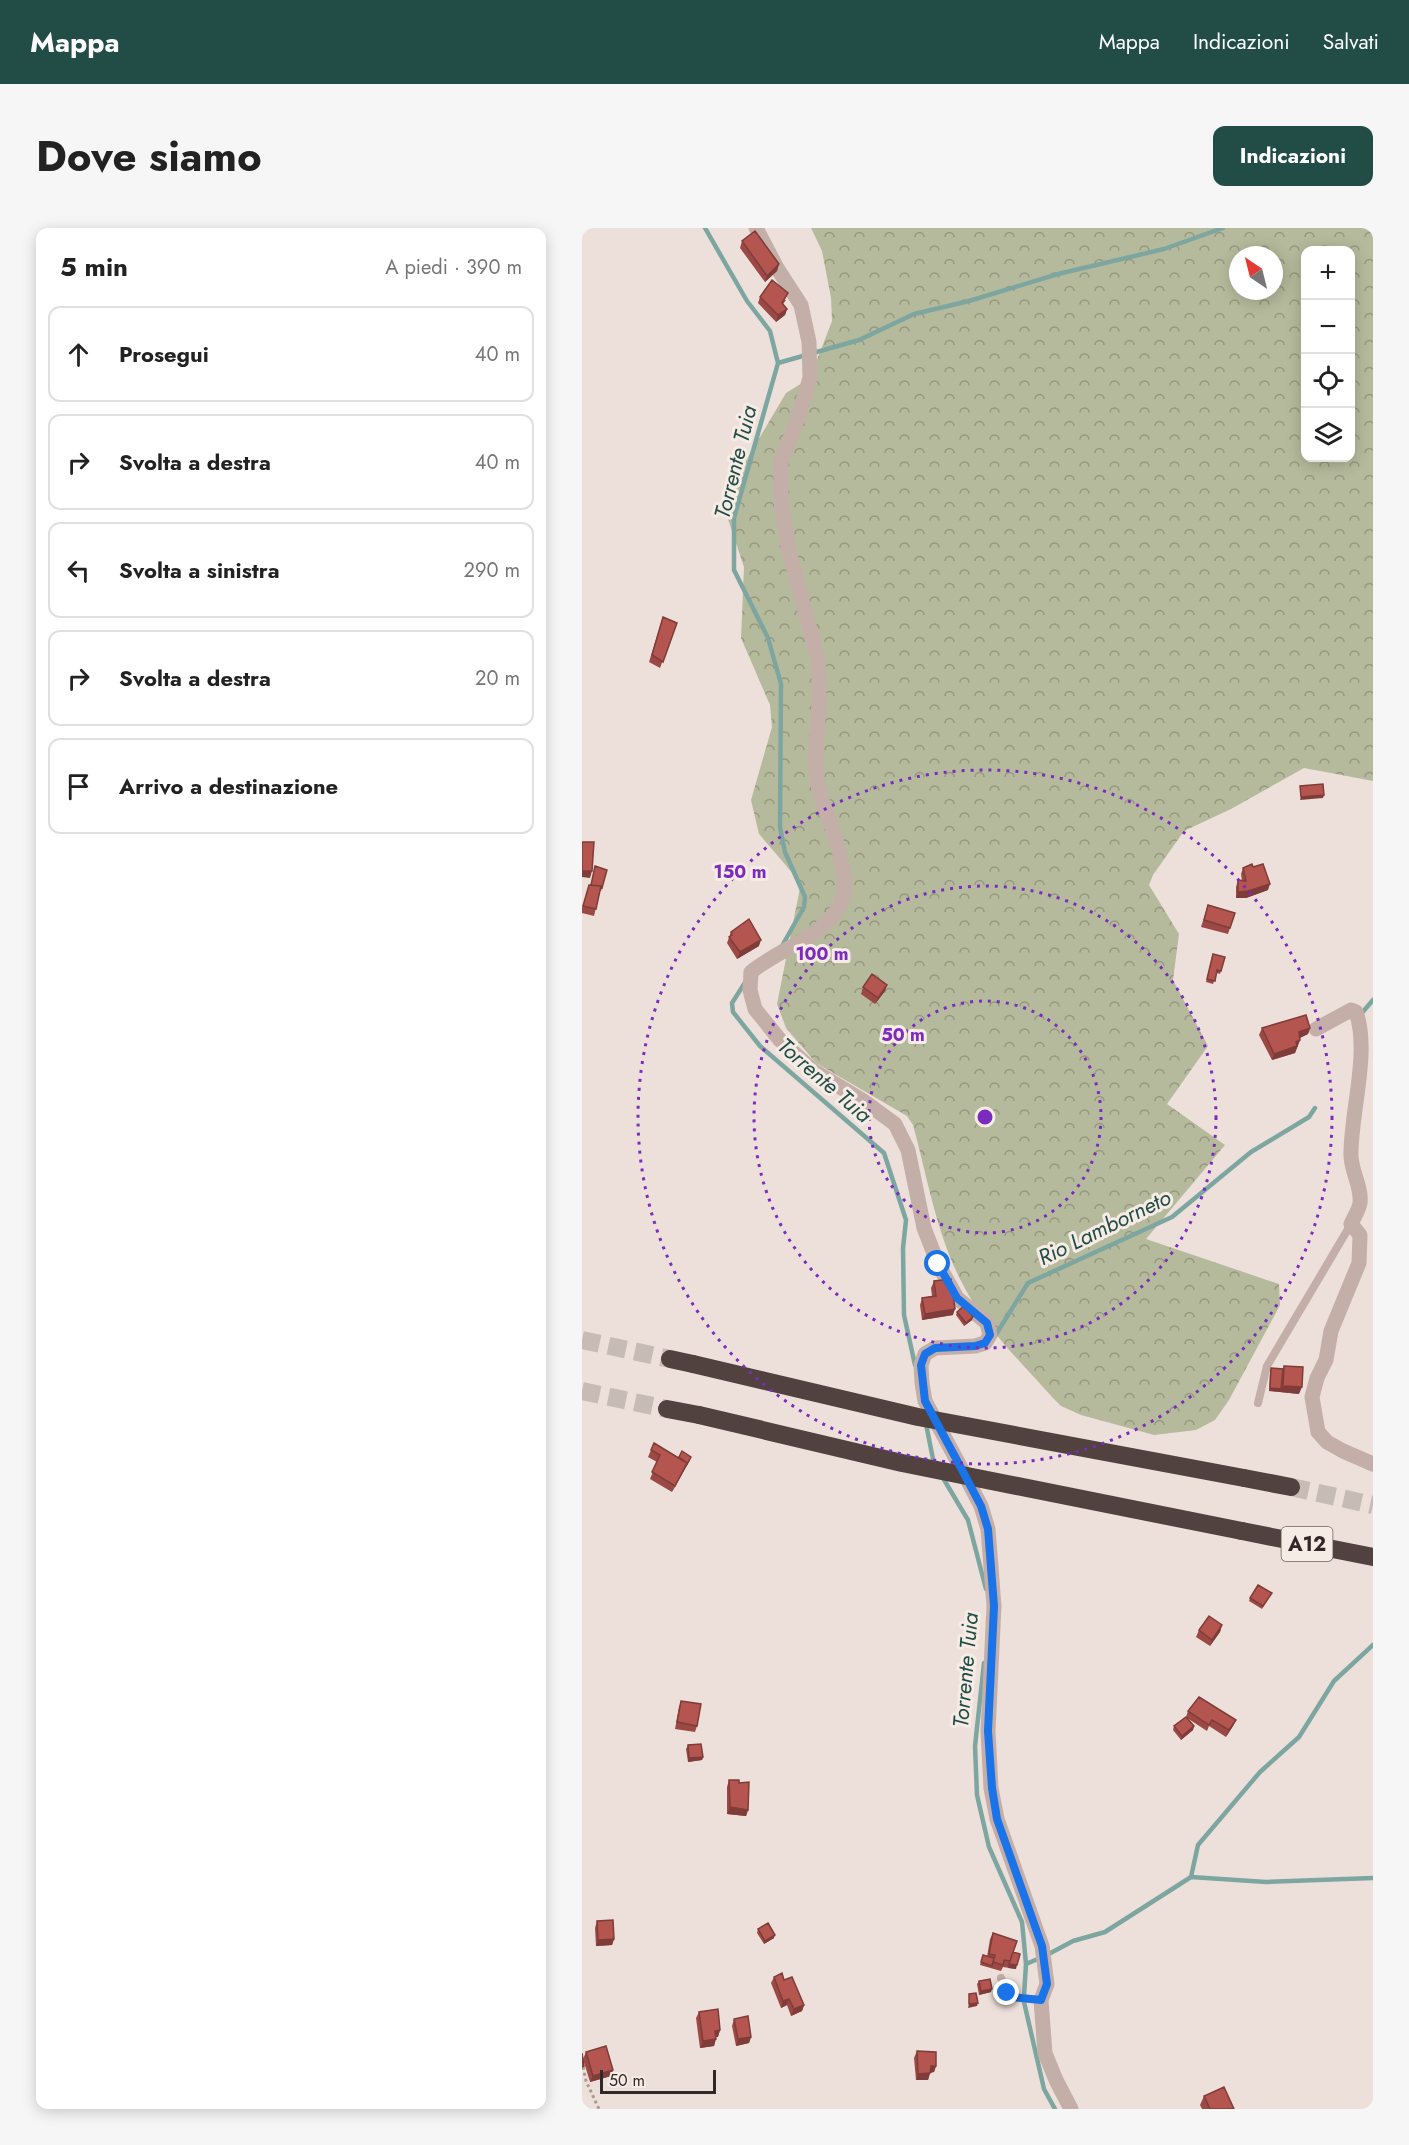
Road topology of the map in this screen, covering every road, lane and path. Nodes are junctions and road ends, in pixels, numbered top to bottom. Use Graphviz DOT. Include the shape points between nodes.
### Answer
graph roads {
  1 [pos="756,228"];
  2 [pos="1316,1029"];
  3 [pos="1351,1224"];
  4 [pos="670,1359"];
  5 [pos="1258,1404"];
  6 [pos="667,1409"];
  7 [pos="1373,1464"];
  8 [pos="1291,1487"];
  9 [pos="1373,1557"];
  10 [pos="1001,1978"];
  11 [pos="1041,2000"];
  12 [pos="582,2061"];
  13 [pos="599,2109"];
  14 [pos="1071,2109"];
  1 -- 11 [label="street" via="801,304 809,342 810,378 782,461 781,501 788,547 818,660 815,767 845,883 840,906 807,938 751,972 750,990 754,1009 780,1040 814,1071 895,1124 908,1150 924,1228 938,1264 957,1298 987,1323 990,1335 985,1343 935,1348 925,1354 921,1365 925,1401 981,1506 988,1529 994,1606 988,1731 992,1788 997,1819 1042,1946 1047,1984"];
  2 -- 3 [label="street" via="1351,1010 1356,1012 1361,1027 1350,1154 1360,1204"];
  3 -- 5 [label="lane" via="1268,1366"];
  3 -- 7 [label="street" via="1360,1235 1359,1263 1330,1331 1326,1360 1312,1397 1318,1432 1335,1446"];
  4 -- 8 [label="highway, bridge" via="918,1417"];
  6 -- 9 [label="highway, A12, bridge" via="902,1463"];
  10 -- 11 [label="lane" via="1012,1997"];
  11 -- 14 [label="street" via="1045,2053"];
  12 -- 13 [label="path"];
}
